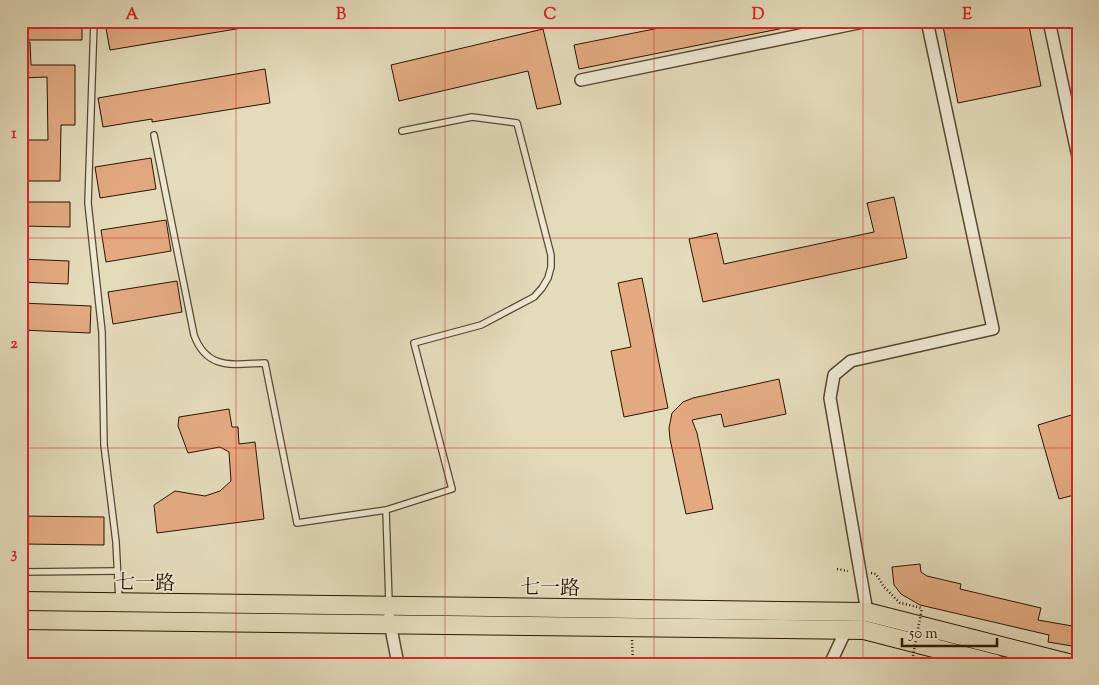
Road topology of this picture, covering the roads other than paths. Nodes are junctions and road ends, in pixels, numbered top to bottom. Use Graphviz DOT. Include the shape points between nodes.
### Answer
graph roads {
  1 [pos="94,21"];
  2 [pos="868,21"];
  3 [pos="927,21"];
  4 [pos="1049,21"];
  5 [pos="581,80"];
  6 [pos="402,131"];
  7 [pos="154,134"];
  8 [pos="1078,157"];
  9 [pos="386,510"];
  10 [pos="118,571"];
  11 [pos="21,572"];
  12 [pos="27,602"];
  13 [pos="119,603"];
  14 [pos="389,606"];
  15 [pos="866,612"];
  16 [pos="22,622"];
  17 [pos="390,626"];
  18 [pos="846,630"];
  19 [pos="398,664"];
  20 [pos="830,664"];
  21 [pos="996,664"];
  22 [pos="1072,664"];
  1 -- 10 [label="lane" via="88,203 102,332 104,444"];
  2 -- 5 [label="street"];
  3 -- 15 [label="street" via="993,329 851,360 834,375 830,398"];
  4 -- 8 [label="street"];
  6 -- 9 [label="lane" via="472,117 518,123 551,267 548,278 534,296 481,325 414,343 452,489"];
  7 -- 9 [label="lane" via="198,347 216,362 265,363 297,523"];
  9 -- 14 [label="lane"];
  10 -- 11 [label="lane"];
  10 -- 13 [label="lane"];
  12 -- 13 [label="main road, 七一路"];
  12 -- 16 [label="street"];
  13 -- 14 [label="main road, 七一路"];
  14 -- 15 [label="main road, 七一路"];
  14 -- 17 [label="street"];
  15 -- 22 [label="main road, 七一路"];
  16 -- 17 [label="main road, 七一路"];
  17 -- 18 [label="main road, 七一路"];
  17 -- 19 [label="street"];
  18 -- 20 [label="street"];
  18 -- 21 [label="main road, 七一路" via="864,630"];
}
